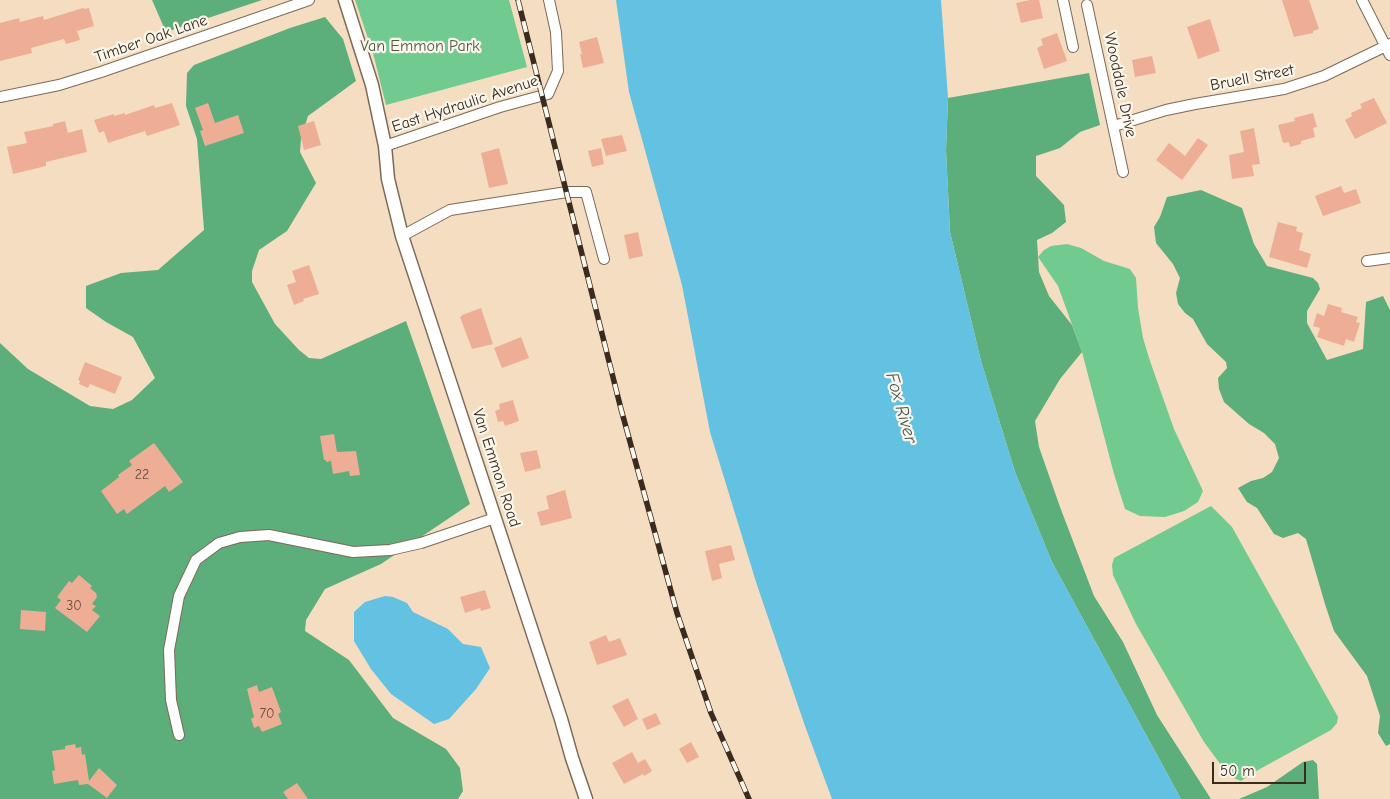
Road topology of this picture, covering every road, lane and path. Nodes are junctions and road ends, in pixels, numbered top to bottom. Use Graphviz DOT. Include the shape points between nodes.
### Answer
graph roads {
  1 [pos="308,0"];
  2 [pos="346,0"];
  3 [pos="550,0"];
  4 [pos="1063,0"];
  5 [pos="1362,0"];
  6 [pos="1087,5"];
  7 [pos="1073,48"];
  8 [pos="1389,48"];
  9 [pos="0,97"];
  10 [pos="1114,126"];
  11 [pos="386,146"];
  12 [pos="1123,172"];
  13 [pos="402,236"];
  14 [pos="1390,258"];
  15 [pos="604,259"];
  16 [pos="1367,261"];
  17 [pos="496,518"];
  18 [pos="179,735"];
  19 [pos="586,799"];
  1 -- 9 [label="street, Timber Oak Lane" via="60,85"];
  2 -- 11 [label="street, Van Emmon Road" via="372,85"];
  3 -- 11 [label="street, East Hydraulic Avenue" via="558,72 548,94"];
  4 -- 7 [label="street"];
  5 -- 8 [label="street"];
  6 -- 10 [label="street, Wooddale Drive"];
  8 -- 10 [label="street, Bruell Street" via="1284,89 1166,110"];
  10 -- 12 [label="street, Wooddale Drive"];
  11 -- 13 [label="street, Van Emmon Road" via="388,179"];
  13 -- 15 [label="street" via="450,210 586,192"];
  13 -- 17 [label="street, Van Emmon Road"];
  14 -- 16 [label="street"];
  17 -- 18 [label="street" via="390,550 353,552 268,535 240,537 219,543 196,560 178,596 169,650 171,700"];
  17 -- 19 [label="street, Van Emmon Road"];
}
